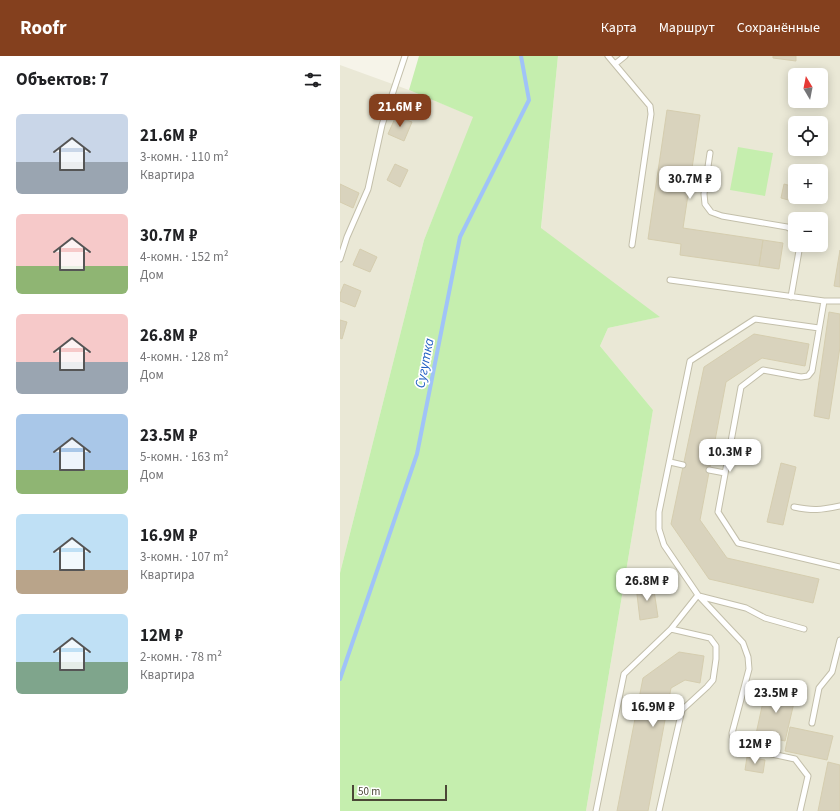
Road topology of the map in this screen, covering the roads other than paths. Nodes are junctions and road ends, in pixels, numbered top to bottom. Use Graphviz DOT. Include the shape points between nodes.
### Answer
graph roads {
  1 [pos="405,56"];
  2 [pos="608,56"];
  3 [pos="625,56"];
  4 [pos="615,64"];
  5 [pos="710,153"];
  6 [pos="788,227"];
  7 [pos="632,245"];
  8 [pos="799,252"];
  9 [pos="340,259"];
  10 [pos="670,280"];
  11 [pos="791,297"];
  12 [pos="824,301"];
  13 [pos="840,301"];
  14 [pos="819,328"];
  15 [pos="670,462"];
  16 [pos="683,465"];
  17 [pos="710,470"];
  18 [pos="725,473"];
  19 [pos="840,506"];
  20 [pos="794,507"];
  21 [pos="840,566"];
  22 [pos="698,596"];
  23 [pos="671,629"];
  24 [pos="804,629"];
  25 [pos="840,640"];
  26 [pos="812,723"];
  27 [pos="596,811"];
  28 [pos="659,811"];
  29 [pos="800,811"];
  1 -- 9 [label="lane" via="382,125 368,188"];
  2 -- 4 [label="lane"];
  3 -- 4 [label="lane"];
  4 -- 7 [label="lane" via="650,106 651,114"];
  5 -- 6 [label="lane" via="704,194 705,204 711,212"];
  8 -- 11 [label="lane"];
  10 -- 11 [label="lane"];
  11 -- 12 [label="lane"];
  12 -- 13 [label="lane"];
  12 -- 14 [label="lane"];
  14 -- 15 [label="lane" via="755,319 690,361"];
  14 -- 18 [label="lane" via="812,371 808,376 763,370 741,387"];
  15 -- 16 [label="lane"];
  15 -- 22 [label="lane" via="659,512 659,529 664,545"];
  17 -- 18 [label="lane"];
  18 -- 21 [label="lane" via="718,512 738,542"];
  19 -- 20 [label="lane" via="815,510"];
  22 -- 23 [label="lane"];
  22 -- 24 [label="lane" via="746,608 765,618"];
  22 -- 29 [label="lane" via="743,643 748,657 749,669 732,733 733,742 739,747 795,760 808,776"];
  23 -- 27 [label="lane" via="624,674"];
  23 -- 28 [label="lane" via="710,638 716,646 716,659 713,680 682,710"];
  25 -- 26 [label="lane" via="832,672 819,688"];
}
